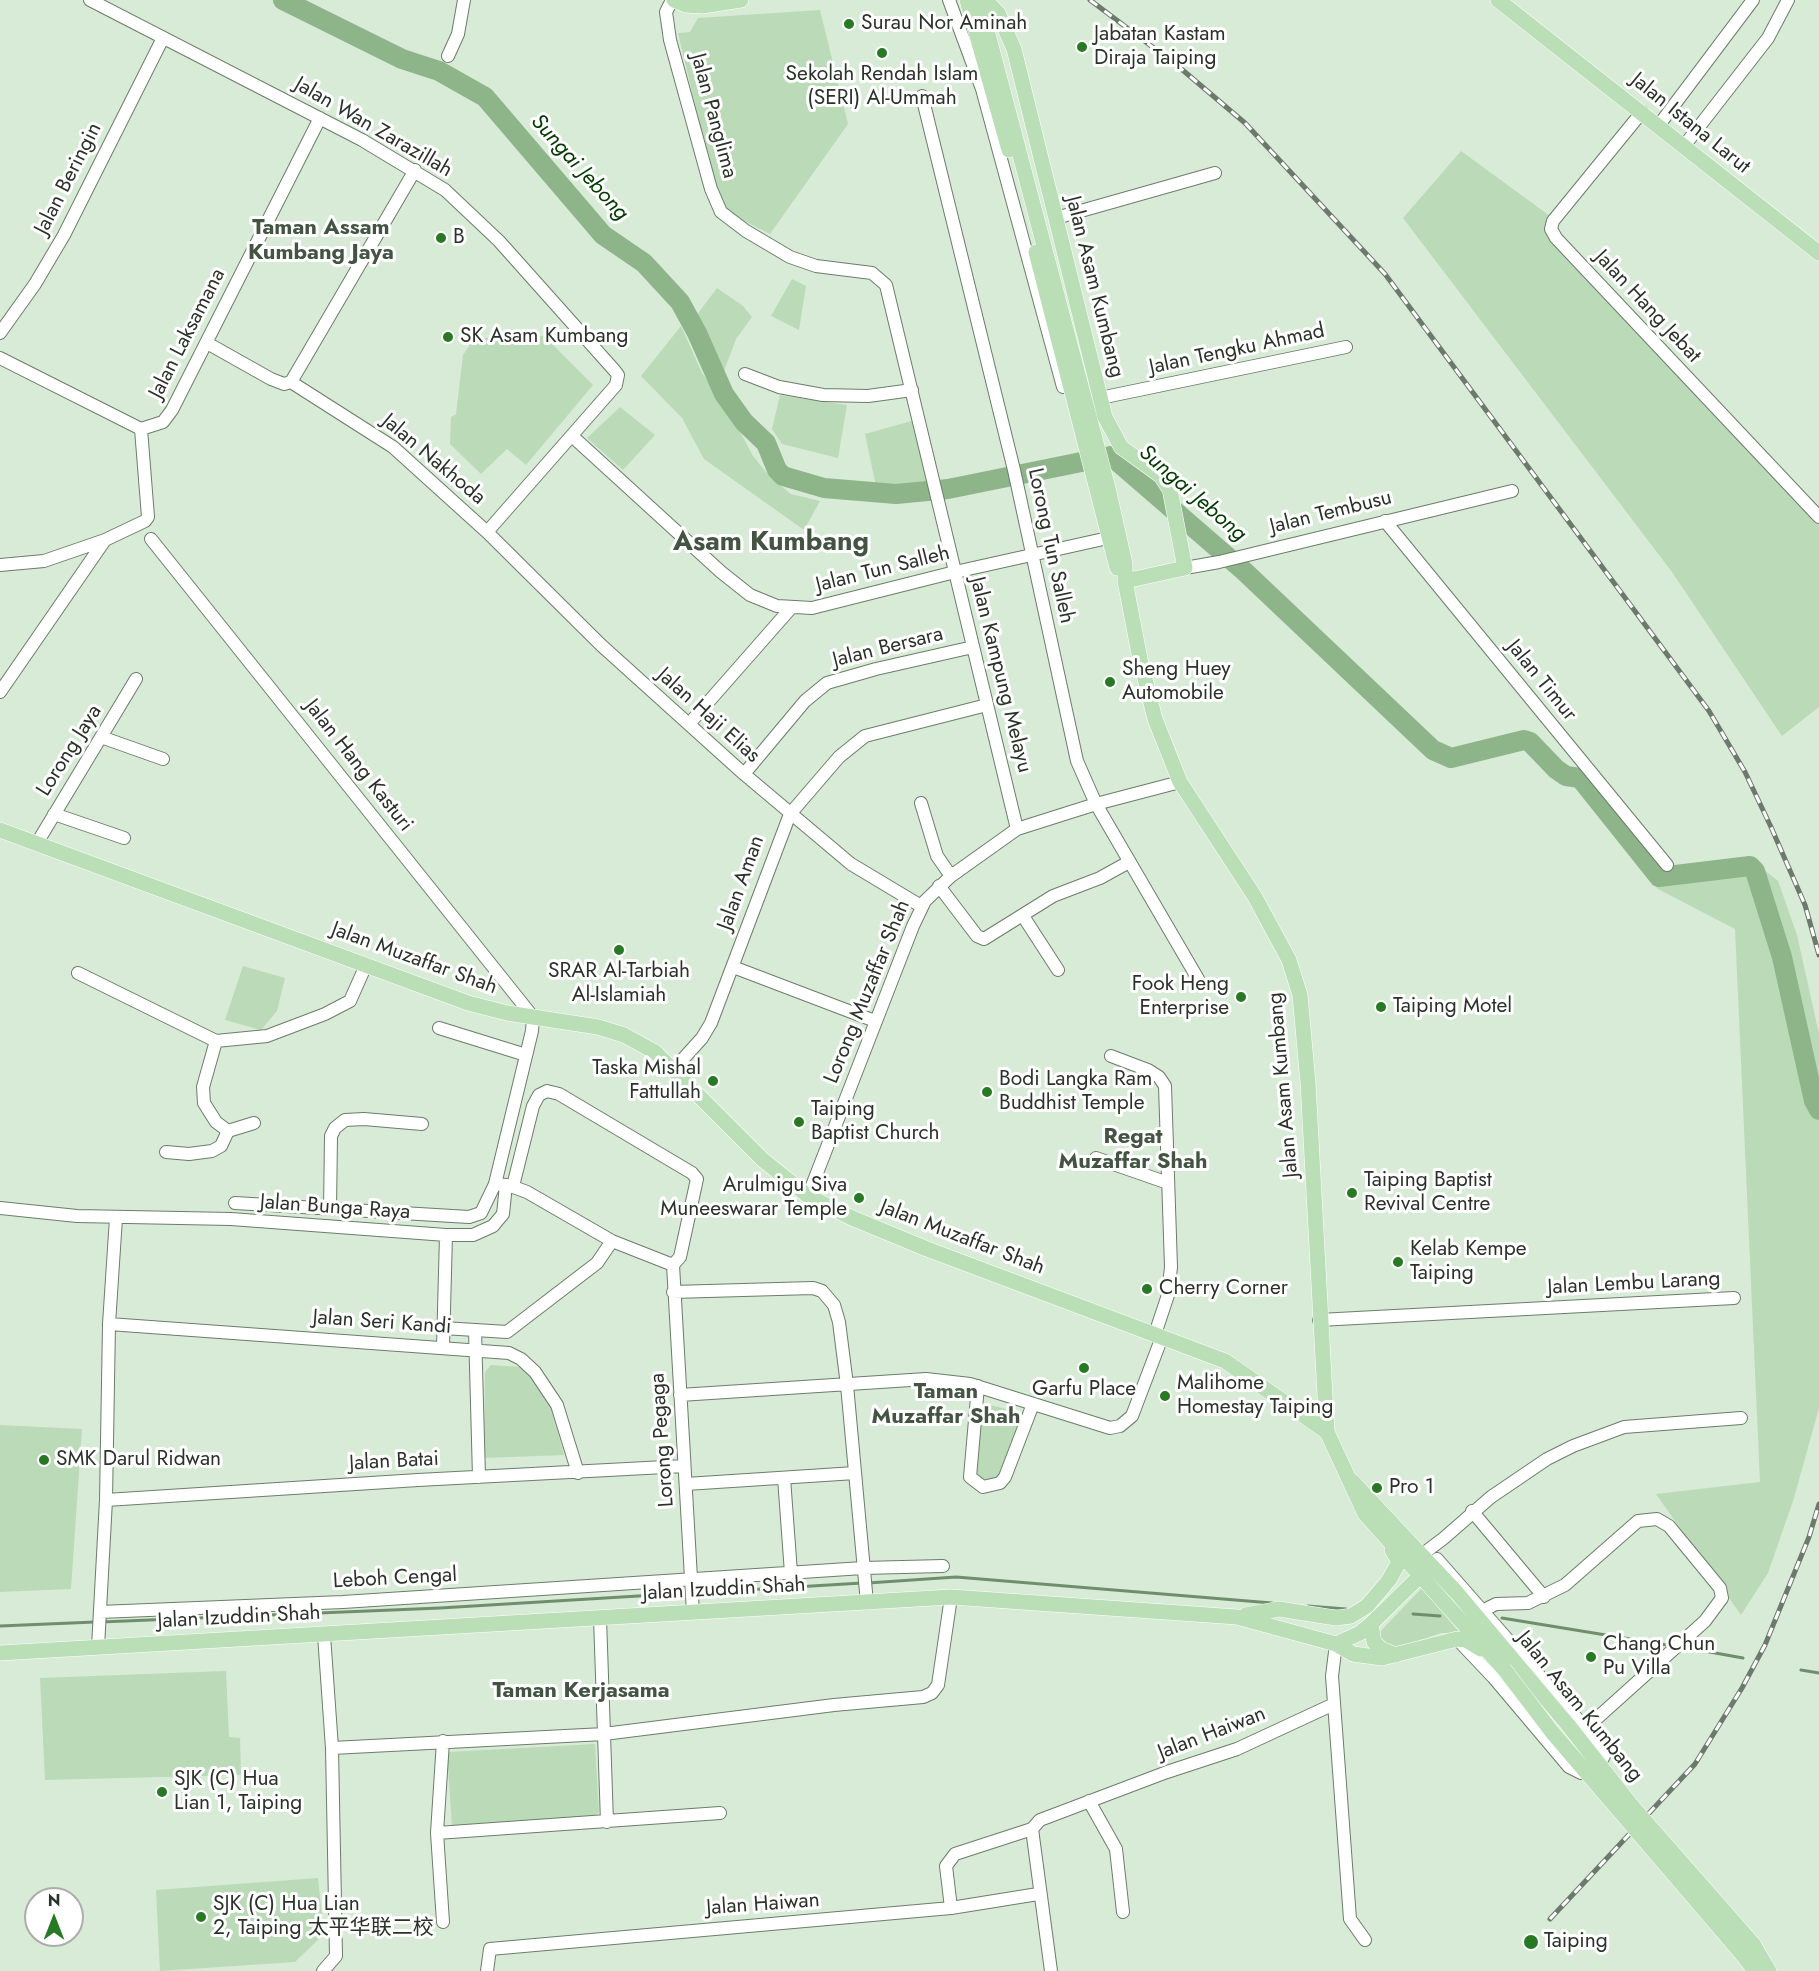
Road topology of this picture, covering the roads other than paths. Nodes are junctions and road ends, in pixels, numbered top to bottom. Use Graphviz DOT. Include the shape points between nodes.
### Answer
graph roads {
  1 [pos="90,0"];
  2 [pos="464,0"];
  3 [pos="673,0"];
  4 [pos="741,0"];
  5 [pos="949,0"];
  6 [pos="968,0"];
  7 [pos="979,0"];
  8 [pos="985,0"];
  9 [pos="1498,0"];
  10 [pos="1504,0"];
  11 [pos="1753,0"];
  12 [pos="1788,0"];
  13 [pos="1535,27"];
  14 [pos="163,38"];
  15 [pos="448,56"];
  16 [pos="921,96"];
  17 [pos="1642,112"];
  18 [pos="320,118"];
  19 [pos="1659,125"];
  20 [pos="1684,146"];
  21 [pos="415,170"];
  22 [pos="1215,173"];
  23 [pos="1056,218"];
  24 [pos="746,231"];
  25 [pos="1819,253"];
  26 [pos="0,333"];
  27 [pos="207,343"];
  28 [pos="1346,347"];
  29 [pos="0,358"];
  30 [pos="745,374"];
  31 [pos="291,382"];
  32 [pos="1077,387"];
  33 [pos="912,390"];
  34 [pos="1100,398"];
  35 [pos="141,429"];
  36 [pos="572,436"];
  37 [pos="1089,442"];
  38 [pos="1512,491"];
  39 [pos="148,517"];
  40 [pos="1819,517"];
  41 [pos="1385,521"];
  42 [pos="130,529"];
  43 [pos="487,532"];
  44 [pos="1113,536"];
  45 [pos="152,539"];
  46 [pos="105,540"];
  47 [pos="1032,555"];
  48 [pos="0,565"];
  49 [pos="1185,568"];
  50 [pos="955,572"];
  51 [pos="1125,581"];
  52 [pos="791,608"];
  53 [pos="973,647"];
  54 [pos="136,679"];
  55 [pos="0,692"];
  56 [pos="987,705"];
  57 [pos="689,724"];
  58 [pos="101,737"];
  59 [pos="163,759"];
  60 [pos="744,774"];
  61 [pos="1180,782"];
  62 [pos="921,803"];
  63 [pos="1096,804"];
  64 [pos="54,814"];
  65 [pos="790,814"];
  66 [pos="1017,829"];
  67 [pos="0,830"];
  68 [pos="124,838"];
  69 [pos="37,843"];
  70 [pos="1129,862"];
  71 [pos="1667,865"];
  72 [pos="951,876"];
  73 [pos="939,886"];
  74 [pos="921,906"];
  75 [pos="1023,916"];
  76 [pos="366,965"];
  77 [pos="733,967"];
  78 [pos="1058,970"];
  79 [pos="78,973"];
  80 [pos="1198,979"];
  81 [pos="533,1017"];
  82 [pos="876,1021"];
  83 [pos="439,1028"];
  84 [pos="216,1041"];
  85 [pos="526,1055"];
  86 [pos="1111,1056"];
  87 [pos="674,1069"];
  88 [pos="254,1123"];
  89 [pos="422,1124"];
  90 [pos="228,1131"];
  91 [pos="166,1152"];
  92 [pos="1096,1158"];
  93 [pos="1168,1183"];
  94 [pos="505,1185"];
  95 [pos="808,1196"];
  96 [pos="235,1203"];
  97 [pos="0,1208"];
  98 [pos="330,1209"];
  99 [pos="116,1218"];
  100 [pos="446,1235"];
  101 [pos="612,1241"];
  102 [pos="673,1265"];
  103 [pos="672,1292"];
  104 [pos="1734,1298"];
  105 [pos="1319,1320"];
  106 [pos="109,1324"];
  107 [pos="443,1328"];
  108 [pos="475,1330"];
  109 [pos="1159,1336"];
  110 [pos="443,1347"];
  111 [pos="474,1350"];
  112 [pos="847,1385"];
  113 [pos="978,1386"];
  114 [pos="680,1395"];
  115 [pos="1033,1404"];
  116 [pos="1741,1418"];
  117 [pos="1328,1432"];
  118 [pos="684,1466"];
  119 [pos="578,1473"];
  120 [pos="855,1473"];
  121 [pos="479,1477"];
  122 [pos="1348,1477"];
  123 [pos="784,1478"];
  124 [pos="686,1484"];
  125 [pos="106,1500"];
  126 [pos="1472,1511"];
  127 [pos="1383,1532"];
  128 [pos="1444,1538"];
  129 [pos="1424,1564"];
  130 [pos="943,1566"];
  131 [pos="791,1573"];
  132 [pos="865,1584"];
  133 [pos="692,1595"];
  134 [pos="951,1597"];
  135 [pos="1544,1597"];
  136 [pos="1469,1610"];
  137 [pos="1237,1617"];
  138 [pos="600,1618"];
  139 [pos="99,1619"];
  140 [pos="1371,1624"];
  141 [pos="1483,1634"];
  142 [pos="324,1635"];
  143 [pos="1457,1639"];
  144 [pos="1336,1644"];
  145 [pos="98,1647"];
  146 [pos="0,1653"];
  147 [pos="1489,1653"];
  148 [pos="1396,1655"];
  149 [pos="1334,1704"];
  150 [pos="1585,1729"];
  151 [pos="604,1734"];
  152 [pos="443,1742"];
  153 [pos="332,1748"];
  154 [pos="1089,1801"];
  155 [pos="720,1813"];
  156 [pos="607,1821"];
  157 [pos="1032,1829"];
  158 [pos="437,1833"];
  159 [pos="1038,1894"];
  160 [pos="951,1908"];
  161 [pos="1123,1912"];
  162 [pos="443,1922"];
  163 [pos="1365,1940"];
  164 [pos="1752,1960"];
  165 [pos="322,1971"];
  166 [pos="487,1971"];
  167 [pos="1051,1971"];
  168 [pos="1769,1971"];
  169 [pos="1778,1971"];
  1 -- 14 [label="street, Jalan Wan Zarazillah"];
  2 -- 15 [label="street" via="458,34"];
  3 -- 4 [label="main road, Jalan Panglima" via="702,6"];
  3 -- 24 [label="street, Jalan Panglima" via="667,8 666,21 711,189 721,212"];
  5 -- 37 [label="street, Jalan Asam Kumbang" via="982,89 1062,384 1075,425"];
  6 -- 32 [label="main road, Jalan Asam Kumbang"];
  7 -- 32 [label="main road, Jalan Asam Kumbang"];
  8 -- 23 [label="main road, Jalan Asam Kumbang" via="998,13 1014,49"];
  9 -- 13 [label="main road, Jalan Istana Larut"];
  10 -- 13 [label="main road, Jalan Istana Larut"];
  11 -- 19 [label="street"];
  12 -- 20 [label="street" via="1768,38"];
  13 -- 17 [label="main road, Jalan Istana Larut"];
  14 -- 18 [label="street, Jalan Wan Zarazillah"];
  14 -- 26 [label="street, Jalan Beringin" via="64,235"];
  16 -- 47 [label="street, Lorong Tun Salleh"];
  17 -- 19 [label="main road, Jalan Istana Larut"];
  17 -- 40 [label="street, Jalan Hang Jebat" via="1553,221 1551,229"];
  18 -- 21 [label="street, Jalan Wan Zarazillah"];
  18 -- 27 [label="street, Jalan Laksamana"];
  19 -- 20 [label="main road, Jalan Istana Larut"];
  20 -- 25 [label="main road, Jalan Istana Larut"];
  21 -- 31 [label="street"];
  21 -- 36 [label="street, Jalan Wan Zarazillah" via="457,200 499,241 618,375 616,385"];
  22 -- 23 [label="street"];
  23 -- 34 [label="main road, Jalan Asam Kumbang"];
  24 -- 33 [label="street, Jalan Kampung Melayu" via="790,257 816,266 872,273 883,281"];
  27 -- 31 [label="street, Jalan Nakhoda" via="271,379 284,384"];
  27 -- 35 [label="street, Jalan Laksamana" via="163,422"];
  28 -- 34 [label="street, Jalan Tengku Ahmad"];
  29 -- 35 [label="street"];
  30 -- 33 [label="street" via="779,387 823,395 868,396"];
  31 -- 43 [label="street, Jalan Nakhoda" via="387,441"];
  32 -- 37 [label="main road, Jalan Asam Kumbang"];
  33 -- 50 [label="street, Jalan Kampung Melayu"];
  34 -- 49 [label="main road, Jalan Asam Kumbang" via="1116,441 1161,476 1170,490"];
  35 -- 39 [label="street"];
  36 -- 43 [label="street"];
  36 -- 52 [label="street, Jalan Tun Salleh" via="750,595"];
  37 -- 44 [label="main road, Jalan Asam Kumbang"];
  38 -- 41 [label="street, Jalan Tembusu"];
  39 -- 42 [label="street"];
  39 -- 45 [label="street"];
  41 -- 49 [label="street, Jalan Tembusu"];
  41 -- 71 [label="street, Jalan Timur"];
  42 -- 45 [label="street"];
  42 -- 46 [label="street"];
  43 -- 57 [label="street, Jalan Haji Elias" via="601,645"];
  44 -- 47 [label="street, Jalan Tun Salleh"];
  44 -- 51 [label="main road, Jalan Asam Kumbang" via="1125,564"];
  45 -- 81 [label="street, Jalan Hang Kasturi"];
  46 -- 48 [label="street" via="44,561"];
  46 -- 55 [label="street"];
  47 -- 50 [label="street, Jalan Tun Salleh"];
  47 -- 63 [label="street, Lorong Tun Salleh" via="1069,735"];
  49 -- 51 [label="main road, Jalan Tembusu"];
  50 -- 52 [label="street, Jalan Tun Salleh" via="812,608"];
  50 -- 53 [label="street, Jalan Kampung Melayu"];
  51 -- 61 [label="main road, Jalan Asam Kumbang" via="1155,719"];
  52 -- 57 [label="street"];
  53 -- 56 [label="street, Jalan Kampung Melayu"];
  53 -- 60 [label="street, Jalan Bersara" via="827,683 805,701"];
  54 -- 58 [label="street, Lorong Jaya"];
  56 -- 65 [label="street" via="865,736 846,749"];
  56 -- 66 [label="street, Jalan Kampung Melayu"];
  57 -- 60 [label="street, Jalan Haji Elias"];
  58 -- 59 [label="street"];
  58 -- 64 [label="street, Lorong Jaya"];
  60 -- 65 [label="street, Jalan Haji Elias"];
  61 -- 63 [label="street, Lorong Muzaffar Shah"];
  61 -- 105 [label="main road, Jalan Asam Kumbang" via="1255,897 1289,960 1300,995"];
  62 -- 72 [label="street" via="937,856"];
  63 -- 66 [label="street, Lorong Muzaffar Shah"];
  63 -- 70 [label="street, Lorong Tun Salleh"];
  64 -- 68 [label="street"];
  64 -- 69 [label="street, Lorong Jaya"];
  65 -- 74 [label="street, Jalan Haji Elias" via="851,864"];
  65 -- 77 [label="street, Jalan Aman"];
  66 -- 72 [label="street, Lorong Muzaffar Shah"];
  67 -- 69 [label="main road, Jalan Muzaffar Shah"];
  69 -- 76 [label="main road, Jalan Muzaffar Shah"];
  70 -- 75 [label="street" via="1053,896"];
  70 -- 80 [label="street, Lorong Tun Salleh"];
  72 -- 73 [label="street, Lorong Muzaffar Shah"];
  73 -- 74 [label="street, Lorong Muzaffar Shah"];
  73 -- 75 [label="street" via="977,936 984,939"];
  74 -- 82 [label="street, Lorong Muzaffar Shah"];
  75 -- 78 [label="street"];
  76 -- 81 [label="main road, Jalan Muzaffar Shah" via="468,1003"];
  76 -- 84 [label="street" via="350,1001 334,1010 267,1036"];
  77 -- 82 [label="street"];
  77 -- 87 [label="street, Jalan Aman" via="707,1030"];
  79 -- 84 [label="street"];
  81 -- 85 [label="street, Jalan Bunga Raya"];
  81 -- 87 [label="main road, Jalan Muzaffar Shah" via="624,1035 656,1052"];
  82 -- 95 [label="street, Lorong Muzaffar Shah"];
  83 -- 85 [label="street"];
  84 -- 90 [label="street" via="203,1088 204,1103 216,1122"];
  85 -- 94 [label="street, Jalan Bunga Raya"];
  86 -- 93 [label="street" via="1148,1070 1165,1086"];
  87 -- 95 [label="main road, Jalan Muzaffar Shah" via="763,1160"];
  88 -- 90 [label="street"];
  89 -- 98 [label="street" via="364,1119 345,1120 335,1128 331,1136"];
  90 -- 91 [label="street" via="221,1146 212,1151"];
  92 -- 93 [label="street"];
  93 -- 109 [label="street" via="1171,1267"];
  94 -- 98 [label="street, Jalan Bunga Raya" via="481,1213 469,1217"];
  94 -- 100 [label="street, Jalan Bunga Raya" via="506,1207 493,1226 473,1235"];
  94 -- 101 [label="street"];
  94 -- 102 [label="street" via="539,1095 547,1091 559,1094 697,1179 680,1257"];
  95 -- 109 [label="main road, Jalan Muzaffar Shah" via="927,1249"];
  96 -- 98 [label="street, Jalan Bunga Raya"];
  97 -- 99 [label="street, Jalan Bunga Raya"];
  99 -- 100 [label="street, Jalan Bunga Raya" via="231,1219"];
  99 -- 106 [label="street"];
  100 -- 107 [label="street"];
  101 -- 102 [label="street"];
  101 -- 108 [label="street" via="597,1263 516,1327 499,1333"];
  102 -- 103 [label="street, Lorong Pegaga"];
  103 -- 112 [label="street" via="813,1288 822,1291 834,1305 839,1322"];
  103 -- 114 [label="street, Lorong Pegaga"];
  104 -- 105 [label="street, Jalan Lembu Larang"];
  105 -- 117 [label="main road, Jalan Asam Kumbang"];
  106 -- 110 [label="street, Jalan Seri Kandi"];
  106 -- 125 [label="street"];
  107 -- 108 [label="street"];
  107 -- 110 [label="street"];
  108 -- 111 [label="street"];
  109 -- 115 [label="street" via="1132,1416 1120,1426 1110,1428 1085,1422"];
  109 -- 117 [label="main road, Jalan Muzaffar Shah" via="1225,1361"];
  110 -- 111 [label="street, Jalan Seri Kandi"];
  111 -- 119 [label="street, Jalan Seri Kandi" via="509,1353 535,1372 557,1405"];
  111 -- 121 [label="street"];
  112 -- 113 [label="street" via="926,1379"];
  112 -- 114 [label="street"];
  112 -- 120 [label="street"];
  113 -- 115 [label="street"];
  113 -- 115 [label="street" via="970,1477 983,1486 1000,1483 1005,1477"];
  114 -- 118 [label="street, Lorong Pegaga"];
  116 -- 126 [label="street" via="1654,1423 1606,1433 1547,1459"];
  117 -- 122 [label="main road, Jalan Asam Kumbang"];
  118 -- 119 [label="street, Jalan Batai"];
  118 -- 124 [label="street, Lorong Pegaga"];
  119 -- 121 [label="street, Jalan Batai"];
  120 -- 123 [label="street"];
  120 -- 132 [label="street"];
  121 -- 125 [label="street, Jalan Batai"];
  122 -- 127 [label="main road, Jalan Asam Kumbang" via="1365,1514"];
  122 -- 129 [label="main road, Jalan Asam Kumbang" via="1373,1500"];
  123 -- 124 [label="street"];
  123 -- 131 [label="street"];
  124 -- 133 [label="street, Lorong Pegaga"];
  125 -- 139 [label="street"];
  126 -- 128 [label="street"];
  126 -- 135 [label="street"];
  127 -- 129 [label="main road, Jalan Asam Kumbang"];
  127 -- 137 [label="main road" via="1399,1562 1389,1580 1361,1610 1336,1618 1279,1609"];
  128 -- 129 [label="street"];
  128 -- 129 [label="street"];
  129 -- 136 [label="main road, Jalan Asam Kumbang"];
  129 -- 136 [label="street"];
  129 -- 140 [label="main road"];
  130 -- 132 [label="street, Leboh Cengal"];
  131 -- 132 [label="street, Leboh Cengal"];
  131 -- 133 [label="street, Leboh Cengal"];
  132 -- 133 [label="main road, Jalan Izuddin Shah"];
  132 -- 134 [label="main road, Jalan Izuddin Shah"];
  133 -- 138 [label="main road, Jalan Izuddin Shah"];
  133 -- 139 [label="street, Leboh Cengal" via="343,1602"];
  134 -- 137 [label="main road, Jalan Izuddin Shah"];
  134 -- 151 [label="street" via="938,1684 923,1698 834,1705"];
  135 -- 136 [label="street" via="1528,1603"];
  135 -- 150 [label="street" via="1565,1585 1638,1521 1658,1519 1669,1526 1720,1588 1722,1598 1717,1608"];
  136 -- 141 [label="main road, Jalan Asam Kumbang"];
  136 -- 150 [label="street"];
  137 -- 144 [label="main road, Jalan Izuddin Shah"];
  138 -- 142 [label="main road, Jalan Izuddin Shah"];
  138 -- 151 [label="street"];
  139 -- 145 [label="street"];
  140 -- 144 [label="main road"];
  140 -- 148 [label="main road" via="1374,1642"];
  141 -- 147 [label="main road, Jalan Asam Kumbang"];
  141 -- 164 [label="main road, Jalan Asam Kumbang, bridge" via="1569,1726"];
  142 -- 145 [label="main road, Jalan Izuddin Shah"];
  142 -- 153 [label="street"];
  143 -- 147 [label="main road"];
  143 -- 148 [label="main road, Jalan Izuddin Shah"];
  143 -- 150 [label="street" via="1569,1767 1581,1773 1597,1768 1604,1756 1602,1747"];
  144 -- 148 [label="main road, Jalan Izuddin Shah" via="1361,1655"];
  144 -- 149 [label="street"];
  145 -- 146 [label="main road, Jalan Izuddin Shah"];
  147 -- 164 [label="main road, Jalan Asam Kumbang, bridge" via="1567,1749"];
  149 -- 154 [label="street, Jalan Haiwan" via="1237,1749"];
  149 -- 163 [label="street" via="1350,1919"];
  151 -- 152 [label="street"];
  151 -- 156 [label="street"];
  152 -- 153 [label="street"];
  152 -- 158 [label="street"];
  153 -- 165 [label="street" via="336,1956"];
  154 -- 157 [label="street, Jalan Haiwan" via="1040,1820"];
  154 -- 161 [label="street" via="1116,1849"];
  155 -- 156 [label="street"];
  156 -- 158 [label="street"];
  157 -- 159 [label="street"];
  157 -- 160 [label="street, Jalan Haiwan" via="955,1854 946,1866"];
  158 -- 162 [label="street"];
  159 -- 160 [label="street, Jalan Haiwan"];
  159 -- 167 [label="street"];
  160 -- 166 [label="street, Jalan Haiwan" via="490,1948"];
  164 -- 168 [label="main road, Jalan Asam Kumbang"];
  164 -- 169 [label="main road"];
}
